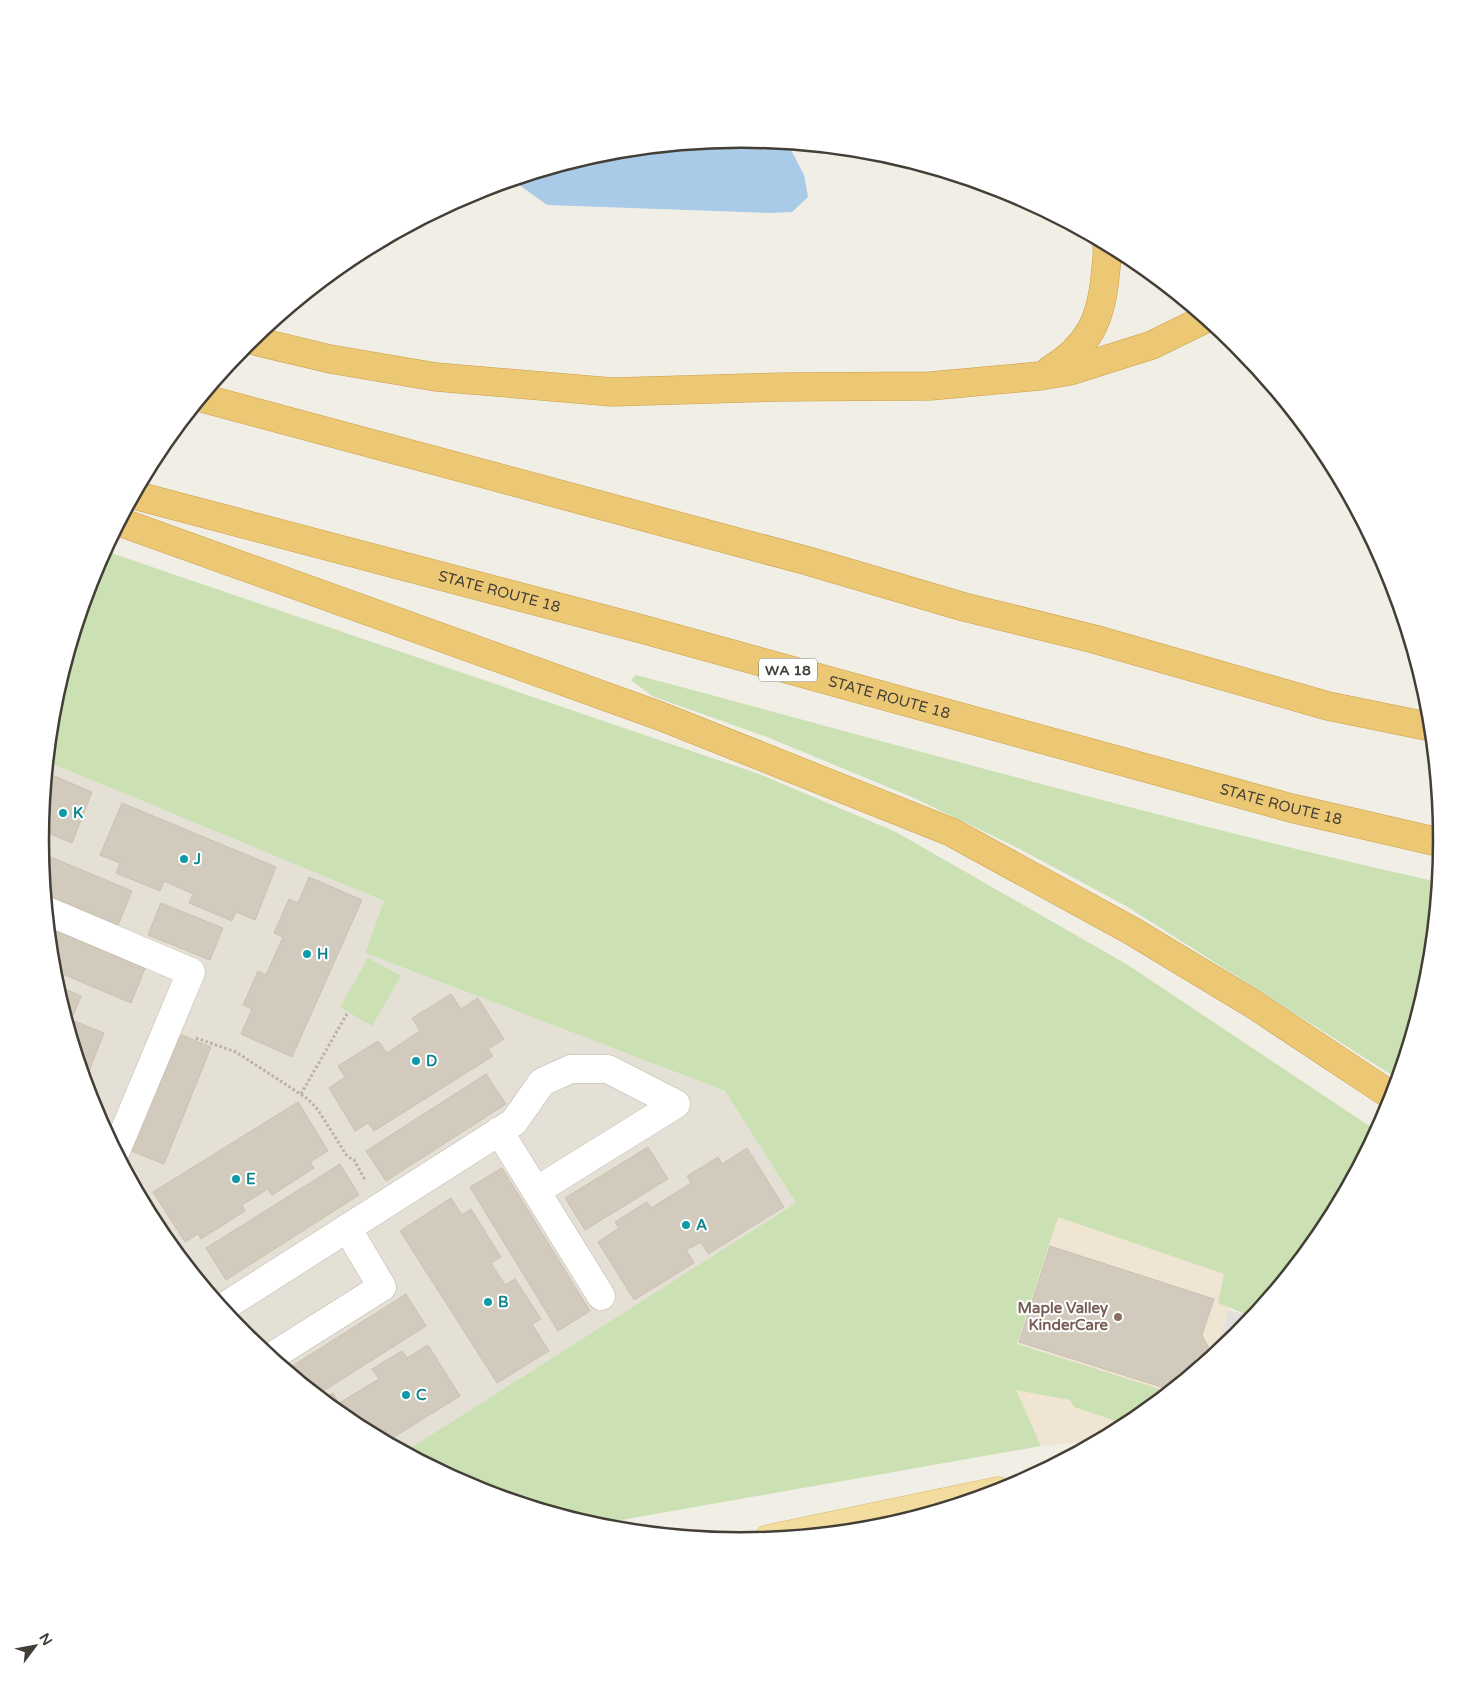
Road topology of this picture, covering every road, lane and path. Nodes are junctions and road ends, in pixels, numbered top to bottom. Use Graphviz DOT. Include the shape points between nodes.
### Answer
graph roads {
  1 [pos="1106,253"];
  2 [pos="1199,322"];
  3 [pos="261,342"];
  4 [pos="1040,376"];
  5 [pos="208,400"];
  6 [pos="140,497"];
  7 [pos="125,524"];
  8 [pos="1423,725"];
  9 [pos="1433,841"];
  10 [pos="53,914"];
  11 [pos="348,1012"];
  12 [pos="168,1027"];
  13 [pos="1386,1092"];
  14 [pos="301,1094"];
  15 [pos="499,1131"];
  16 [pos="119,1144"];
  17 [pos="536,1191"];
  18 [pos="381,1206"];
  19 [pos="346,1228"];
  20 [pos="602,1296"];
  21 [pos="228,1304"];
  22 [pos="277,1353"];
  23 [pos="930,1506"];
  24 [pos="827,1527"];
  1 -- 4 [label="highway" via="1103,298 1092,330 1068,359"];
  2 -- 4 [label="highway" via="1152,346 1070,371"];
  3 -- 4 [label="highway" via="330,359 436,377 612,392 930,386"];
  5 -- 8 [label="highway" via="808,561 964,607 1094,639 1328,706"];
  6 -- 9 [label="highway, STATE ROUTE 18 / WA 18" via="638,628 1291,808"];
  7 -- 13 [label="highway" via="660,716 950,832 1132,931 1253,1004"];
  10 -- 12 [label="lane" via="191,972"];
  11 -- 14 [label="path"];
  12 -- 14 [label="path" via="236,1052"];
  12 -- 16 [label="lane"];
  14 -- 18 [label="path" via="318,1110 347,1156 354,1160"];
  15 -- 17 [label="lane"];
  15 -- 17 [label="lane" via="514,1122 542,1082 570,1068 608,1069 676,1104"];
  15 -- 18 [label="lane"];
  17 -- 20 [label="lane"];
  18 -- 19 [label="lane"];
  19 -- 21 [label="lane"];
  19 -- 22 [label="lane" via="382,1287"];
  23 -- 24 [label="main road"];
}
